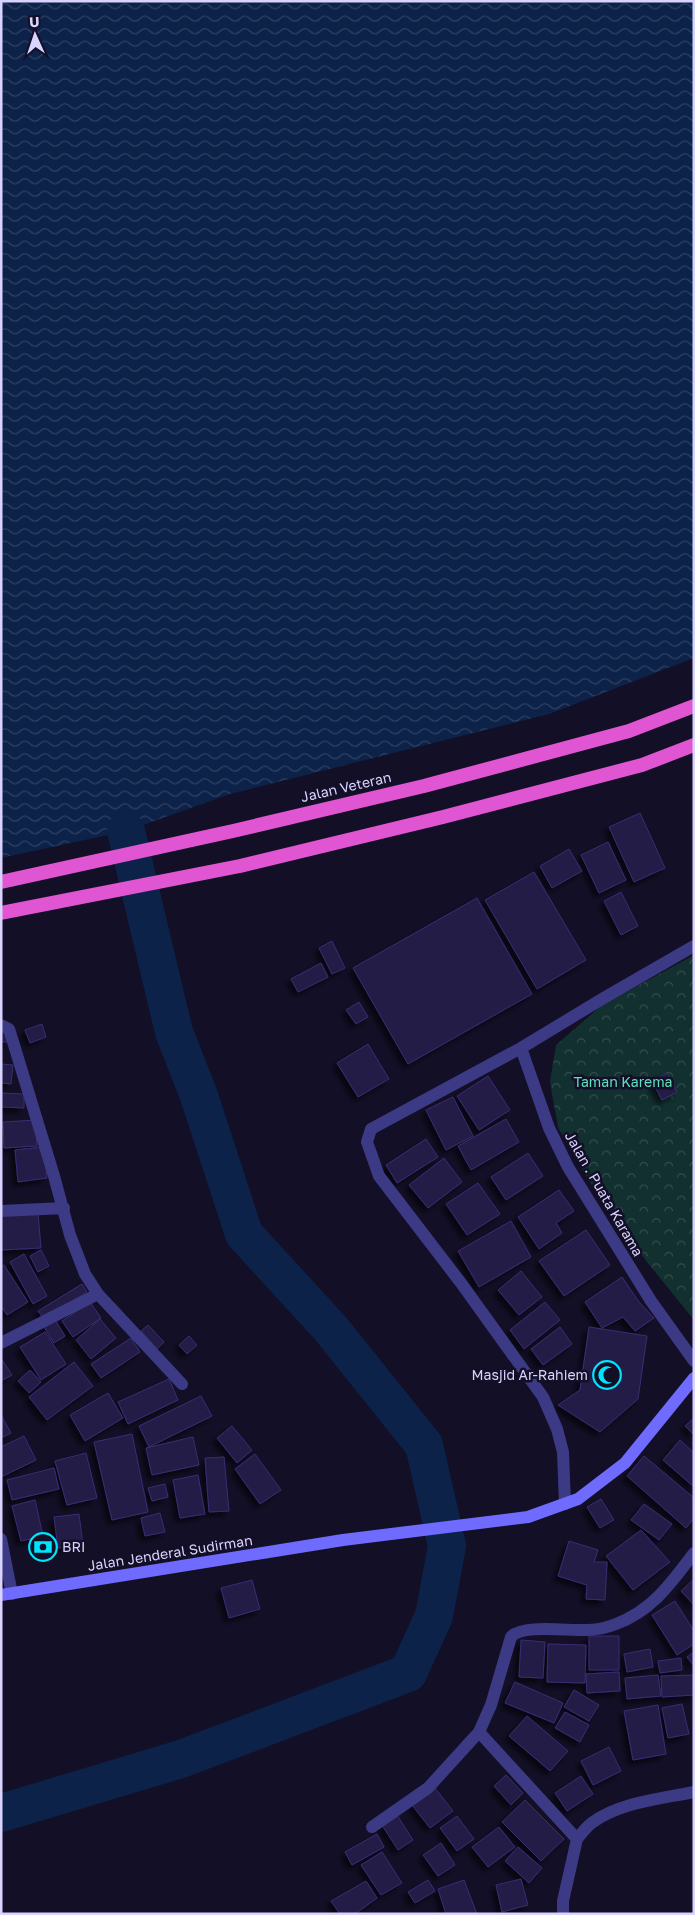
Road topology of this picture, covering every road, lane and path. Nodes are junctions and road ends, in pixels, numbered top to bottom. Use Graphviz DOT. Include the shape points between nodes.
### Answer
graph roads {
  1 [pos="694,706"];
  2 [pos="694,745"];
  3 [pos="1,882"];
  4 [pos="1,913"];
  5 [pos="694,946"];
  6 [pos="1,1025"];
  7 [pos="521,1048"];
  8 [pos="64,1208"];
  9 [pos="1,1211"];
  10 [pos="98,1294"];
  11 [pos="1,1343"];
  12 [pos="694,1361"];
  13 [pos="694,1378"];
  14 [pos="182,1384"];
  15 [pos="565,1504"];
  16 [pos="1,1539"];
  17 [pos="694,1553"];
  18 [pos="7,1595"];
  19 [pos="479,1732"];
  20 [pos="694,1792"];
  21 [pos="372,1826"];
  22 [pos="577,1839"];
  23 [pos="563,1914"];
  1 -- 3 [label="highway, Jalan Veteran" via="619,734 424,786"];
  2 -- 4 [label="highway" via="642,765 240,866"];
  5 -- 7 [label="street"];
  6 -- 8 [label="street" via="9,1029"];
  7 -- 12 [label="street, Jalan . Puata Karama" via="549,1128 568,1167 651,1301"];
  7 -- 15 [label="street" via="371,1129 367,1142 380,1176 543,1397 563,1452"];
  8 -- 9 [label="street"];
  8 -- 10 [label="street" via="85,1274"];
  10 -- 11 [label="street"];
  10 -- 14 [label="street"];
  13 -- 15 [label="main road, Jalan Jenderal Sudirman" via="625,1462 578,1499"];
  15 -- 18 [label="main road, Jalan Jenderal Sudirman" via="528,1517 343,1540"];
  16 -- 18 [label="street"];
  17 -- 19 [label="street" via="650,1606 616,1624 585,1630 524,1630 514,1634"];
  19 -- 21 [label="street" via="428,1788"];
  19 -- 22 [label="street"];
  20 -- 22 [label="street" via="609,1813 592,1823"];
  22 -- 23 [label="street"];
}
